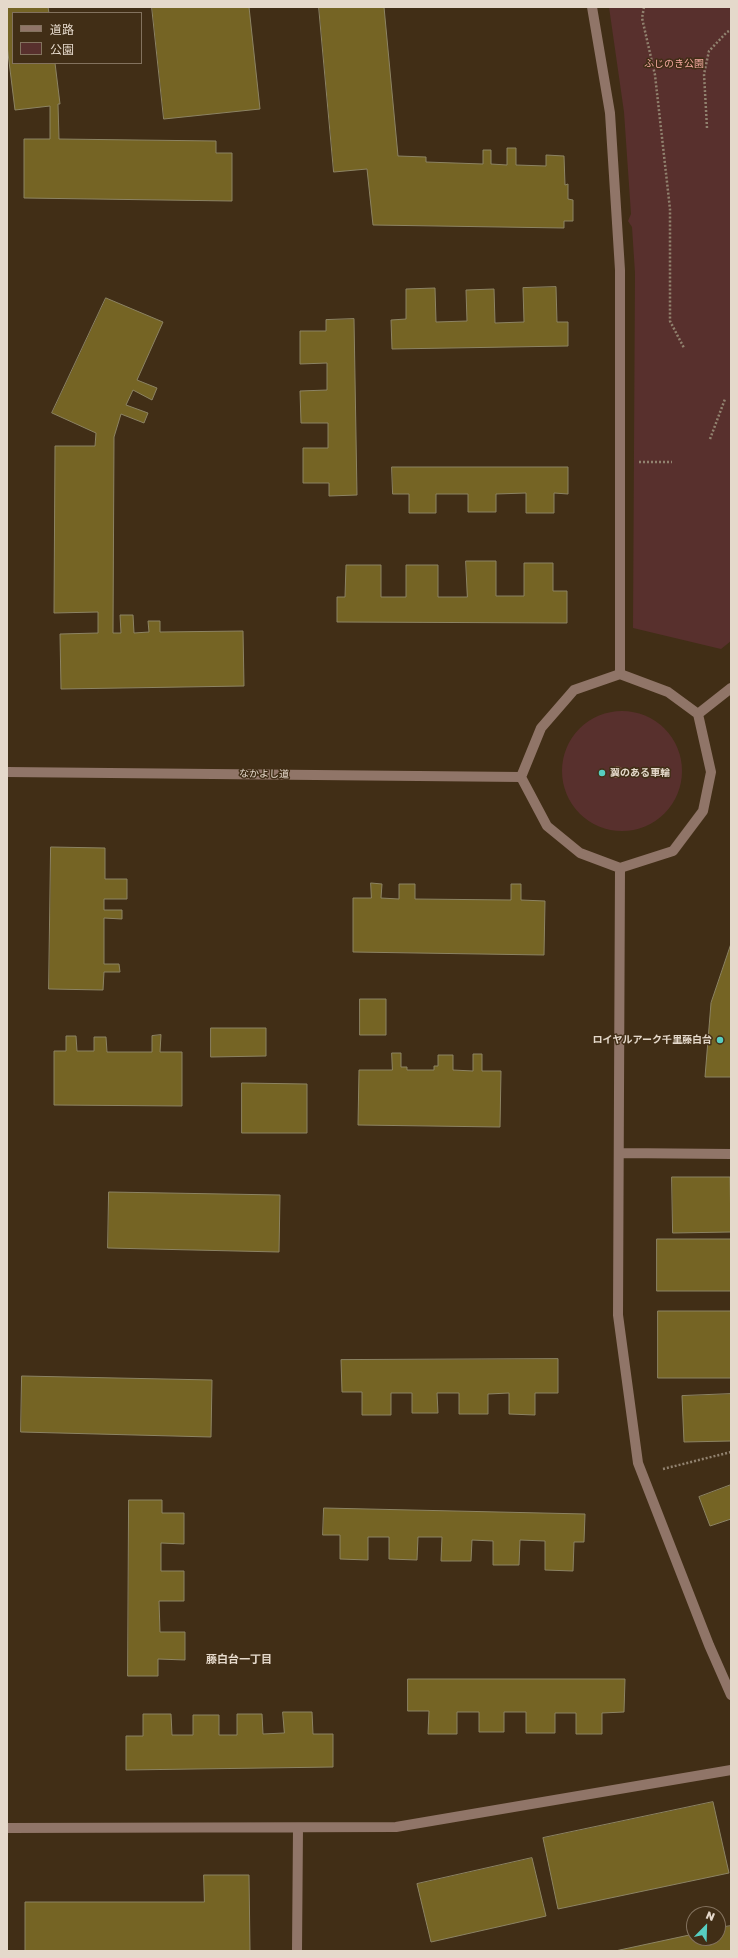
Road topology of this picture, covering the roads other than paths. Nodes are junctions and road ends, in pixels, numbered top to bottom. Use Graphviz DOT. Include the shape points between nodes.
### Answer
graph roads {
  1 [pos="592,7"];
  2 [pos="620,674"];
  3 [pos="731,688"];
  4 [pos="698,714"];
  5 [pos="7,772"];
  6 [pos="521,777"];
  7 [pos="620,868"];
  8 [pos="619,1153"];
  9 [pos="731,1154"];
  10 [pos="731,1695"];
  11 [pos="731,1770"];
  12 [pos="7,1828"];
  13 [pos="298,1828"];
  14 [pos="297,1951"];
  1 -- 2 [label="street" via="610,113 620,270"];
  2 -- 4 [label="street" via="668,692"];
  2 -- 6 [label="street" via="574,690 541,728"];
  3 -- 4 [label="street"];
  4 -- 7 [label="street" via="712,772 704,811 673,851"];
  5 -- 6 [label="street, なかよし道"];
  6 -- 7 [label="street" via="547,826 580,853"];
  7 -- 8 [label="street"];
  8 -- 9 [label="street"];
  8 -- 10 [label="street" via="618,1315 638,1463"];
  11 -- 13 [label="street" via="396,1827"];
  12 -- 13 [label="street"];
  13 -- 14 [label="street"];
}
